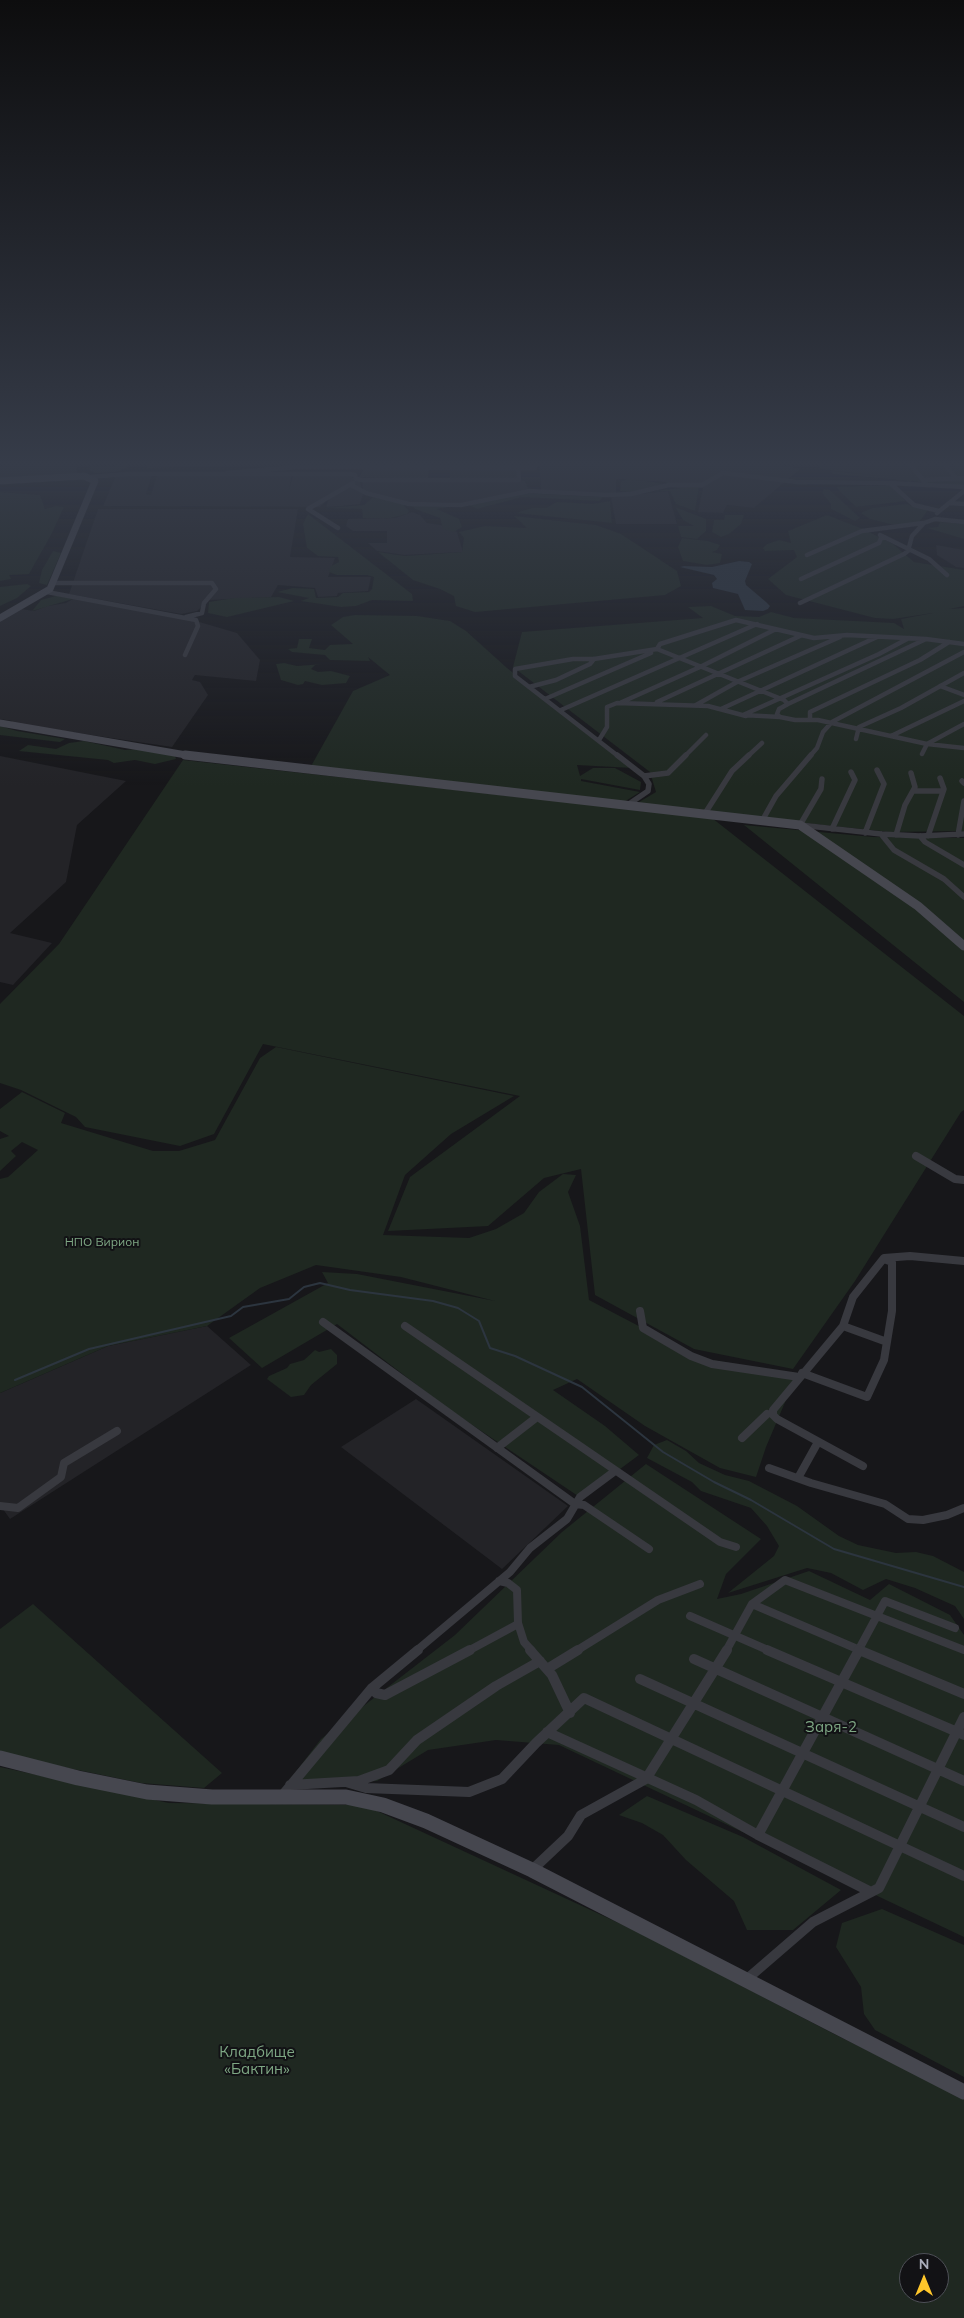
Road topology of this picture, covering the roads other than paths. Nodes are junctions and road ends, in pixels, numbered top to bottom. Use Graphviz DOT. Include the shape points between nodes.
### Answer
graph roads {
  1 [pos="58,569"];
  2 [pos="822,569"];
  3 [pos="872,569"];
  4 [pos="942,569"];
  5 [pos="948,574"];
  6 [pos="801,579"];
  7 [pos="52,583"];
  8 [pos="47,592"];
  9 [pos="800,603"];
  10 [pos="186,617"];
  11 [pos="0,618"];
  12 [pos="758,624"];
  13 [pos="774,630"];
  14 [pos="848,635"];
  15 [pos="800,636"];
  16 [pos="879,636"];
  17 [pos="909,638"];
  18 [pos="926,639"];
  19 [pos="949,642"];
  20 [pos="964,644"];
  21 [pos="654,650"];
  22 [pos="964,652"];
  23 [pos="185,655"];
  24 [pos="678,657"];
  25 [pos="594,659"];
  26 [pos="700,667"];
  27 [pos="964,673"];
  28 [pos="718,674"];
  29 [pos="737,682"];
  30 [pos="940,686"];
  31 [pos="529,687"];
  32 [pos="758,691"];
  33 [pos="962,693"];
  34 [pos="778,697"];
  35 [pos="951,697"];
  36 [pos="545,699"];
  37 [pos="964,702"];
  38 [pos="620,703"];
  39 [pos="654,704"];
  40 [pos="788,704"];
  41 [pos="695,705"];
  42 [pos="721,709"];
  43 [pos="561,710"];
  44 [pos="747,716"];
  45 [pos="780,717"];
  46 [pos="810,720"];
  47 [pos="832,722"];
  48 [pos="0,723"];
  49 [pos="964,724"];
  50 [pos="859,728"];
  51 [pos="706,735"];
  52 [pos="890,736"];
  53 [pos="856,739"];
  54 [pos="599,740"];
  55 [pos="762,743"];
  56 [pos="927,744"];
  57 [pos="963,747"];
  58 [pos="922,754"];
  59 [pos="877,770"];
  60 [pos="851,772"];
  61 [pos="912,773"];
  62 [pos="644,776"];
  63 [pos="940,778"];
  64 [pos="822,779"];
  65 [pos="913,791"];
  66 [pos="943,791"];
  67 [pos="964,801"];
  68 [pos="626,806"];
  69 [pos="704,815"];
  70 [pos="762,821"];
  71 [pos="800,826"];
  72 [pos="832,829"];
  73 [pos="864,833"];
  74 [pos="881,834"];
  75 [pos="961,834"];
  76 [pos="896,835"];
  77 [pos="920,836"];
  78 [pos="928,836"];
  79 [pos="964,865"];
  80 [pos="964,897"];
  81 [pos="964,946"];
  82 [pos="916,1156"];
  83 [pos="964,1180"];
  84 [pos="884,1258"];
  85 [pos="964,1261"];
  86 [pos="640,1311"];
  87 [pos="324,1322"];
  88 [pos="405,1326"];
  89 [pos="843,1326"];
  90 [pos="887,1342"];
  91 [pos="801,1375"];
  92 [pos="767,1414"];
  93 [pos="537,1418"];
  94 [pos="118,1431"];
  95 [pos="742,1438"];
  96 [pos="818,1442"];
  97 [pos="497,1448"];
  98 [pos="863,1466"];
  99 [pos="769,1468"];
  100 [pos="615,1471"];
  101 [pos="798,1478"];
  102 [pos="575,1504"];
  103 [pos="0,1506"];
  104 [pos="964,1508"];
  105 [pos="736,1547"];
  106 [pos="648,1549"];
  107 [pos="499,1581"];
  108 [pos="700,1584"];
  109 [pos="752,1604"];
  110 [pos="690,1616"];
  111 [pos="877,1617"];
  112 [pos="518,1624"];
  113 [pos="955,1628"];
  114 [pos="735,1636"];
  115 [pos="860,1650"];
  116 [pos="964,1650"];
  117 [pos="694,1659"];
  118 [pos="540,1661"];
  119 [pos="547,1669"];
  120 [pos="715,1669"];
  121 [pos="640,1679"];
  122 [pos="842,1684"];
  123 [pos="372,1688"];
  124 [pos="964,1694"];
  125 [pos="693,1703"];
  126 [pos="570,1713"];
  127 [pos="964,1717"];
  128 [pos="822,1718"];
  129 [pos="547,1732"];
  130 [pos="960,1733"];
  131 [pos="671,1738"];
  132 [pos="804,1754"];
  133 [pos="0,1758"];
  134 [pos="938,1769"];
  135 [pos="646,1779"];
  136 [pos="964,1781"];
  137 [pos="346,1782"];
  138 [pos="290,1785"];
  139 [pos="783,1790"];
  140 [pos="281,1798"];
  141 [pos="920,1806"];
  142 [pos="964,1827"];
  143 [pos="758,1835"];
  144 [pos="900,1846"];
  145 [pos="532,1870"];
  146 [pos="964,1876"];
  147 [pos="871,1892"];
  148 [pos="747,1979"];
  149 [pos="964,2092"];
  1 -- 7 [label="street"];
  2 -- 6 [label="street"];
  3 -- 9 [label="street"];
  4 -- 5 [label="street"];
  7 -- 8 [label="street"];
  7 -- 10 [label="street" via="212,583 216,589 204,603 202,613"];
  8 -- 10 [label="street"];
  8 -- 11 [label="street"];
  10 -- 23 [label="street" via="196,620 198,626"];
  12 -- 13 [label="street"];
  12 -- 21 [label="street" via="736,620 726,622 660,644"];
  12 -- 24 [label="street"];
  13 -- 15 [label="street"];
  13 -- 26 [label="street"];
  14 -- 15 [label="street"];
  14 -- 16 [label="street"];
  14 -- 29 [label="street"];
  15 -- 28 [label="street"];
  16 -- 17 [label="street"];
  16 -- 32 [label="street"];
  17 -- 18 [label="street"];
  17 -- 34 [label="street"];
  18 -- 19 [label="street"];
  18 -- 40 [label="street"];
  19 -- 20 [label="street"];
  19 -- 46 [label="street" via="920,660 810,712"];
  21 -- 24 [label="street"];
  21 -- 25 [label="street"];
  21 -- 36 [label="street" via="640,660"];
  22 -- 47 [label="street"];
  24 -- 26 [label="street"];
  24 -- 43 [label="street"];
  25 -- 31 [label="street" via="579,670"];
  25 -- 31 [label="street" via="573,659 515,669 515,676"];
  26 -- 28 [label="street"];
  26 -- 38 [label="street"];
  27 -- 30 [label="street"];
  28 -- 29 [label="street"];
  28 -- 39 [label="street"];
  29 -- 32 [label="street"];
  29 -- 41 [label="street"];
  30 -- 33 [label="street"];
  30 -- 50 [label="street"];
  31 -- 36 [label="street"];
  32 -- 34 [label="street"];
  32 -- 42 [label="street"];
  33 -- 35 [label="street"];
  34 -- 40 [label="street"];
  34 -- 44 [label="street" via="743,714"];
  36 -- 43 [label="street"];
  37 -- 52 [label="street"];
  38 -- 39 [label="street"];
  38 -- 54 [label="street" via="607,707 607,727"];
  39 -- 41 [label="street"];
  40 -- 45 [label="street" via="779,709 777,714"];
  41 -- 42 [label="street"];
  42 -- 44 [label="street"];
  43 -- 54 [label="street"];
  44 -- 45 [label="street"];
  45 -- 46 [label="street"];
  46 -- 47 [label="street"];
  47 -- 50 [label="street"];
  47 -- 70 [label="street" via="823,732 817,748 776,796"];
  48 -- 68 [label="street" via="209,759"];
  49 -- 56 [label="street"];
  50 -- 52 [label="street"];
  50 -- 53 [label="street"];
  51 -- 62 [label="street" via="668,773"];
  52 -- 56 [label="street"];
  54 -- 62 [label="street"];
  55 -- 69 [label="street" via="732,771"];
  56 -- 57 [label="street"];
  56 -- 58 [label="street"];
  59 -- 73 [label="street" via="884,784"];
  60 -- 72 [label="street" via="855,780"];
  61 -- 65 [label="street"];
  62 -- 68 [label="street" via="649,784 648,791"];
  63 -- 66 [label="street"];
  64 -- 71 [label="street" via="822,789"];
  65 -- 66 [label="street"];
  65 -- 76 [label="street"];
  66 -- 78 [label="street"];
  67 -- 75 [label="street"];
  68 -- 69 [label="street"];
  69 -- 70 [label="street"];
  70 -- 71 [label="street"];
  71 -- 72 [label="street"];
  71 -- 81 [label="street" via="918,906"];
  72 -- 73 [label="street"];
  73 -- 74 [label="street"];
  74 -- 76 [label="street"];
  74 -- 80 [label="street" via="894,850 944,880"];
  75 -- 78 [label="street"];
  76 -- 77 [label="street"];
  77 -- 78 [label="street"];
  77 -- 79 [label="street"];
  82 -- 83 [label="street"];
  84 -- 85 [label="street" via="910,1256"];
  84 -- 89 [label="street" via="853,1297"];
  84 -- 90 [label="street" via="892,1262 892,1311"];
  86 -- 91 [label="street" via="643,1328 691,1356 712,1364"];
  87 -- 97 [label="street"];
  88 -- 93 [label="street"];
  89 -- 90 [label="street"];
  89 -- 91 [label="street"];
  90 -- 91 [label="street" via="884,1360 868,1396"];
  91 -- 96 [label="street" via="773,1410 773,1415"];
  92 -- 95 [label="street"];
  93 -- 97 [label="street"];
  93 -- 100 [label="street"];
  94 -- 103 [label="street" via="64,1463 61,1477 18,1508"];
  96 -- 98 [label="street"];
  96 -- 101 [label="street"];
  97 -- 102 [label="street"];
  99 -- 101 [label="street"];
  100 -- 102 [label="street"];
  100 -- 105 [label="street" via="720,1542"];
  101 -- 104 [label="street" via="885,1504 908,1519 939,1517"];
  102 -- 106 [label="street" via="584,1505"];
  102 -- 107 [label="street" via="567,1519 530,1548"];
  107 -- 112 [label="street" via="517,1590"];
  107 -- 123 [label="street"];
  108 -- 119 [label="street" via="658,1600"];
  109 -- 111 [label="street" via="786,1580"];
  109 -- 114 [label="street"];
  109 -- 115 [label="street"];
  110 -- 114 [label="street"];
  111 -- 113 [label="street" via="885,1601"];
  111 -- 115 [label="street"];
  111 -- 116 [label="street"];
  112 -- 118 [label="street" via="524,1642"];
  112 -- 123 [label="street" via="386,1695 376,1693"];
  114 -- 120 [label="street"];
  114 -- 122 [label="street"];
  115 -- 122 [label="street"];
  115 -- 124 [label="street"];
  117 -- 120 [label="street"];
  118 -- 119 [label="street"];
  118 -- 137 [label="street" via="496,1686 417,1740 389,1770 359,1781"];
  119 -- 126 [label="street"];
  120 -- 125 [label="street"];
  120 -- 128 [label="street"];
  121 -- 125 [label="street"];
  122 -- 128 [label="street"];
  122 -- 130 [label="street"];
  123 -- 138 [label="street"];
  125 -- 131 [label="street"];
  125 -- 132 [label="street"];
  126 -- 129 [label="street"];
  126 -- 131 [label="street" via="584,1698"];
  127 -- 130 [label="street"];
  128 -- 132 [label="street"];
  128 -- 134 [label="street"];
  129 -- 135 [label="street"];
  129 -- 137 [label="street" via="502,1779 469,1792 366,1788"];
  130 -- 134 [label="street"];
  131 -- 135 [label="street"];
  131 -- 139 [label="street"];
  132 -- 139 [label="street"];
  132 -- 141 [label="street"];
  133 -- 140 [label="street" via="147,1792"];
  134 -- 136 [label="street"];
  134 -- 141 [label="street"];
  135 -- 143 [label="street" via="696,1800"];
  135 -- 145 [label="street" via="581,1815 568,1836"];
  137 -- 138 [label="street"];
  138 -- 140 [label="street"];
  139 -- 143 [label="street"];
  139 -- 144 [label="street"];
  140 -- 145 [label="street" via="346,1797 383,1805 426,1821"];
  141 -- 142 [label="street"];
  141 -- 144 [label="street"];
  143 -- 147 [label="street"];
  144 -- 146 [label="street"];
  144 -- 147 [label="street" via="878,1888"];
  145 -- 148 [label="street"];
  147 -- 148 [label="street" via="813,1922"];
  148 -- 149 [label="street"];
}
